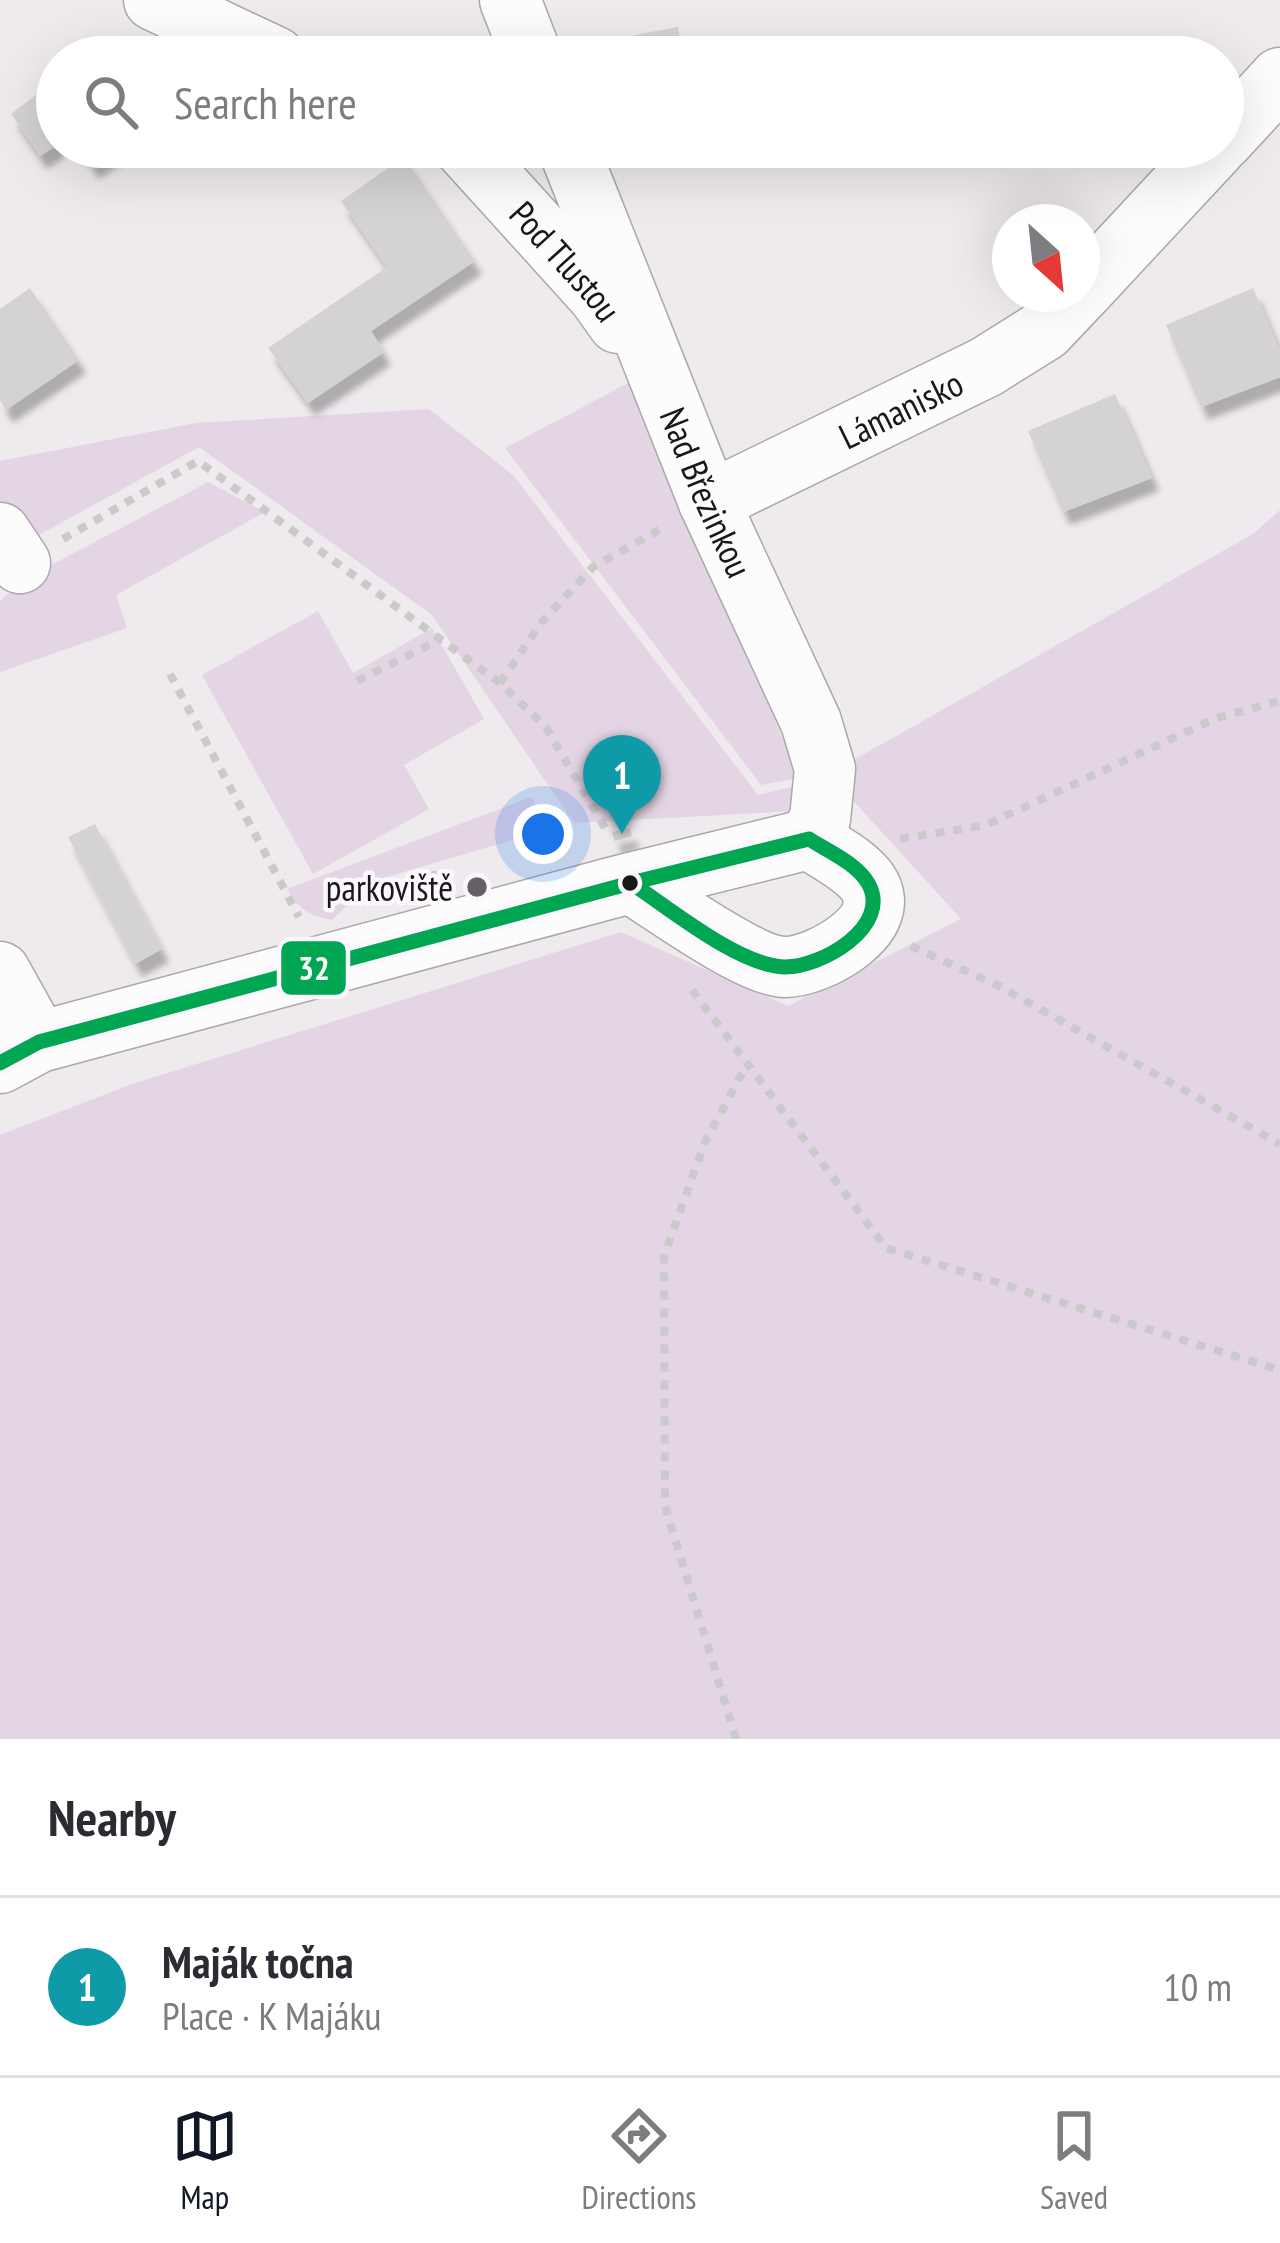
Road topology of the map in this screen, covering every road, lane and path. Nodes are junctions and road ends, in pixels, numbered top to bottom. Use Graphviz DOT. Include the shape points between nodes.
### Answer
graph roads {
  1 [pos="154,0"];
  2 [pos="510,0"];
  3 [pos="230,36"];
  4 [pos="524,36"];
  5 [pos="1280,78"];
  6 [pos="1244,117"];
  7 [pos="483,168"];
  8 [pos="576,168"];
  9 [pos="1196,168"];
  10 [pos="1100,272"];
  11 [pos="1062,312"];
  12 [pos="659,382"];
  13 [pos="710,502"];
  14 [pos="10,548"];
  15 [pos="441,639"];
  16 [pos="170,674"];
  17 [pos="357,681"];
  18 [pos="500,683"];
  19 [pos="1280,701"];
  20 [pos="809,839"];
  21 [pos="623,885"];
  22 [pos="865,926"];
  23 [pos="309,928"];
  24 [pos="0,972"];
  25 [pos="681,976"];
  26 [pos="19,1053"];
  27 [pos="747,1064"];
  28 [pos="1280,1144"];
  29 [pos="1280,1370"];
  30 [pos="736,1739"];
  1 -- 3 [label="street"];
  2 -- 4 [label="street"];
  5 -- 6 [label="street"];
  7 -- 12 [label="street, Pod Tlustou" via="598,295"];
  8 -- 12 [label="street, Nad Březinkou"];
  9 -- 10 [label="street, Lámanisko"];
  11 -- 13 [label="street, Lámanisko" via="986,367"];
  12 -- 13 [label="street, Nad Březinkou"];
  13 -- 18 [label="path" via="593,567"];
  13 -- 20 [label="street, Nad Březinkou" via="825,769 820,819"];
  14 -- 15 [label="path" via="198,461"];
  15 -- 17 [label="path"];
  15 -- 18 [label="path"];
  16 -- 23 [label="path"];
  18 -- 21 [label="path" via="546,727 608,832"];
  19 -- 20 [label="path" via="1216,718 986,825 858,845"];
  20 -- 21 [label="street"];
  20 -- 22 [label="street" via="869,884 874,906"];
  21 -- 22 [label="street" via="784,967 841,950"];
  21 -- 26 [label="street"];
  22 -- 28 [label="path" via="999,986"];
  24 -- 26 [label="street"];
  25 -- 27 [label="path"];
  27 -- 29 [label="path" via="886,1248"];
  27 -- 30 [label="path" via="705,1142 664,1256 664,1506"];
}
